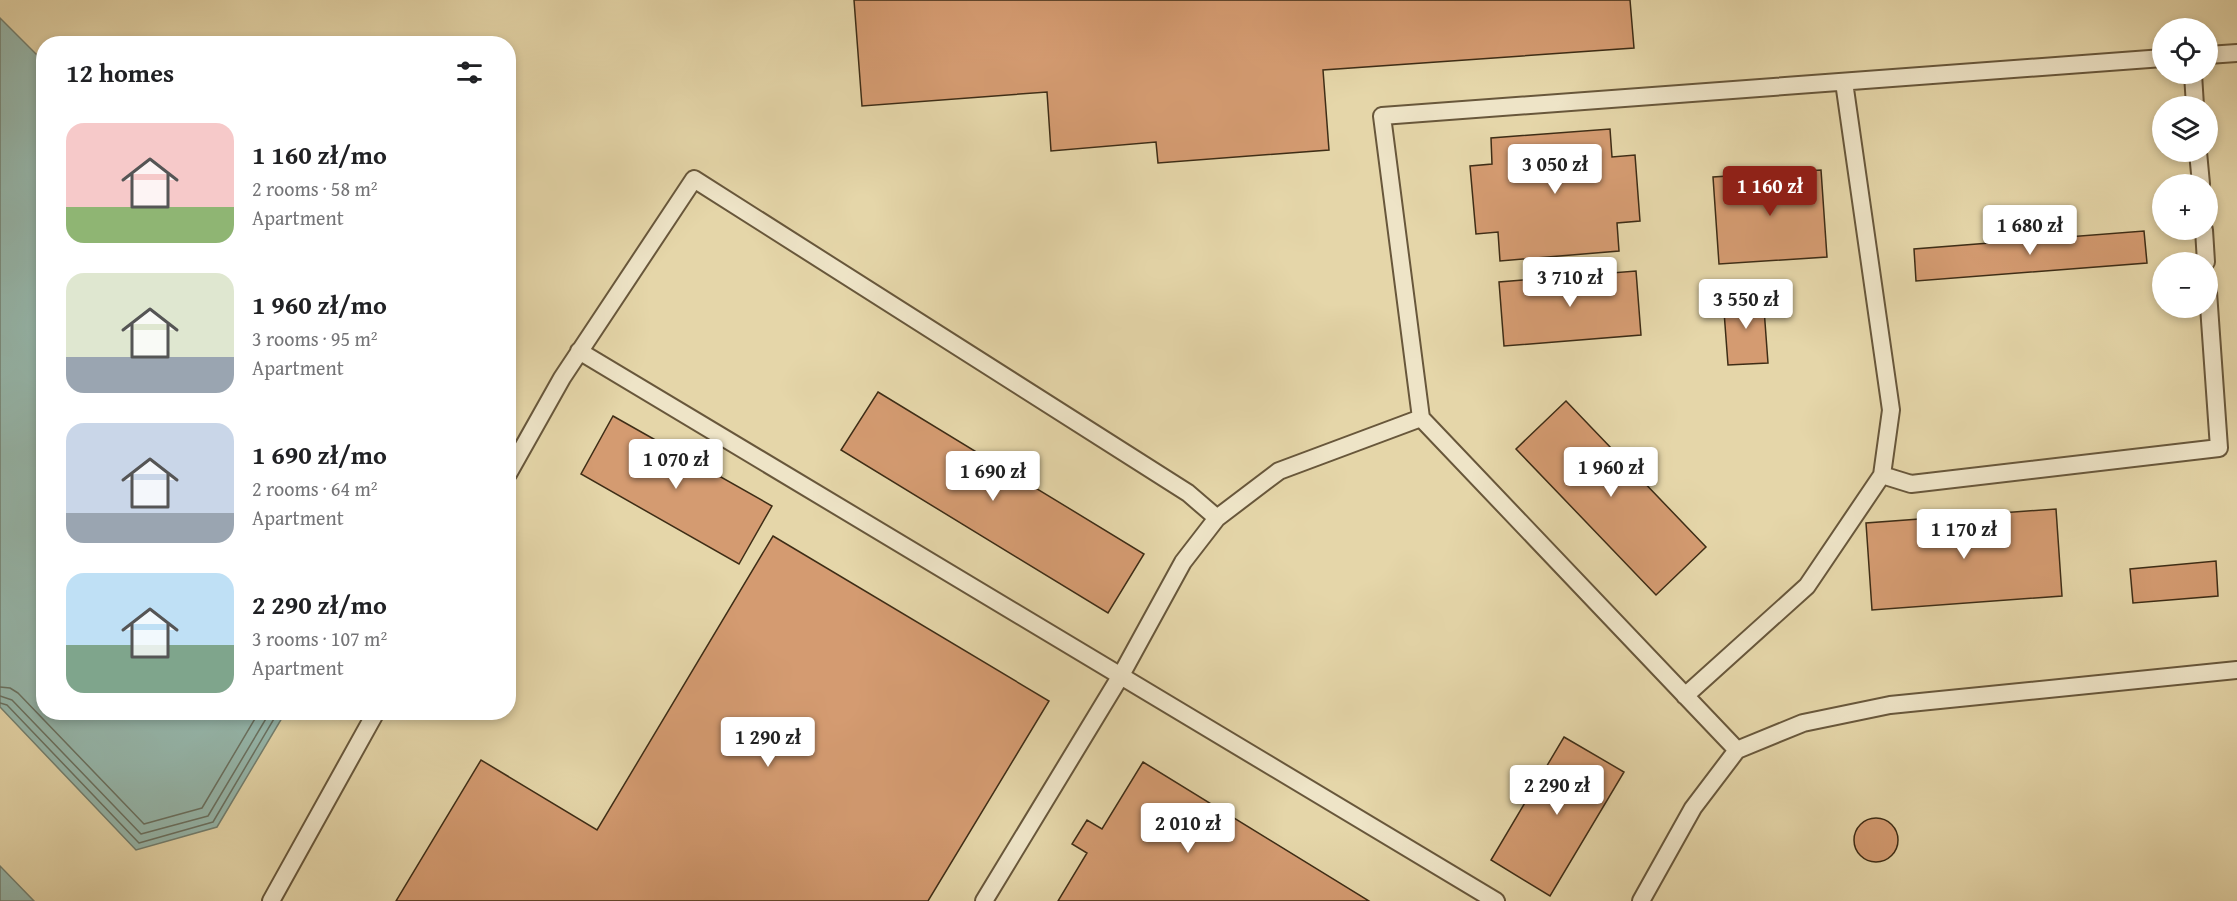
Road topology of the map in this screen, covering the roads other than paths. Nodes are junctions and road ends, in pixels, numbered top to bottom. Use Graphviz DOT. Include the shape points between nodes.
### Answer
graph roads {
  1 [pos="2237,52"];
  2 [pos="2218,54"];
  3 [pos="2152,59"];
  4 [pos="1844,82"];
  5 [pos="2210,318"];
  6 [pos="579,351"];
  7 [pos="1420,418"];
  8 [pos="516,460"];
  9 [pos="1882,475"];
  10 [pos="1217,518"];
  11 [pos="2237,670"];
  12 [pos="1120,677"];
  13 [pos="1685,696"];
  14 [pos="372,720"];
  15 [pos="1737,750"];
  16 [pos="271,901"];
  17 [pos="984,901"];
  18 [pos="1496,901"];
  19 [pos="1641,901"];
  1 -- 2 [label="lane"];
  3 -- 4 [label="lane"];
  4 -- 7 [label="lane" via="1382,116"];
  4 -- 9 [label="lane" via="1891,410"];
  5 -- 9 [label="lane" via="2219,448 1911,484"];
  6 -- 8 [label="lane"];
  6 -- 10 [label="lane" via="694,179 1188,493"];
  6 -- 12 [label="lane"];
  7 -- 10 [label="lane" via="1279,471"];
  7 -- 13 [label="lane"];
  9 -- 13 [label="lane" via="1808,586"];
  10 -- 12 [label="lane" via="1183,562"];
  11 -- 15 [label="lane" via="1890,705 1803,723"];
  12 -- 17 [label="lane"];
  12 -- 18 [label="lane"];
  13 -- 15 [label="lane"];
  14 -- 16 [label="lane"];
  15 -- 19 [label="lane" via="1693,808"];
}
